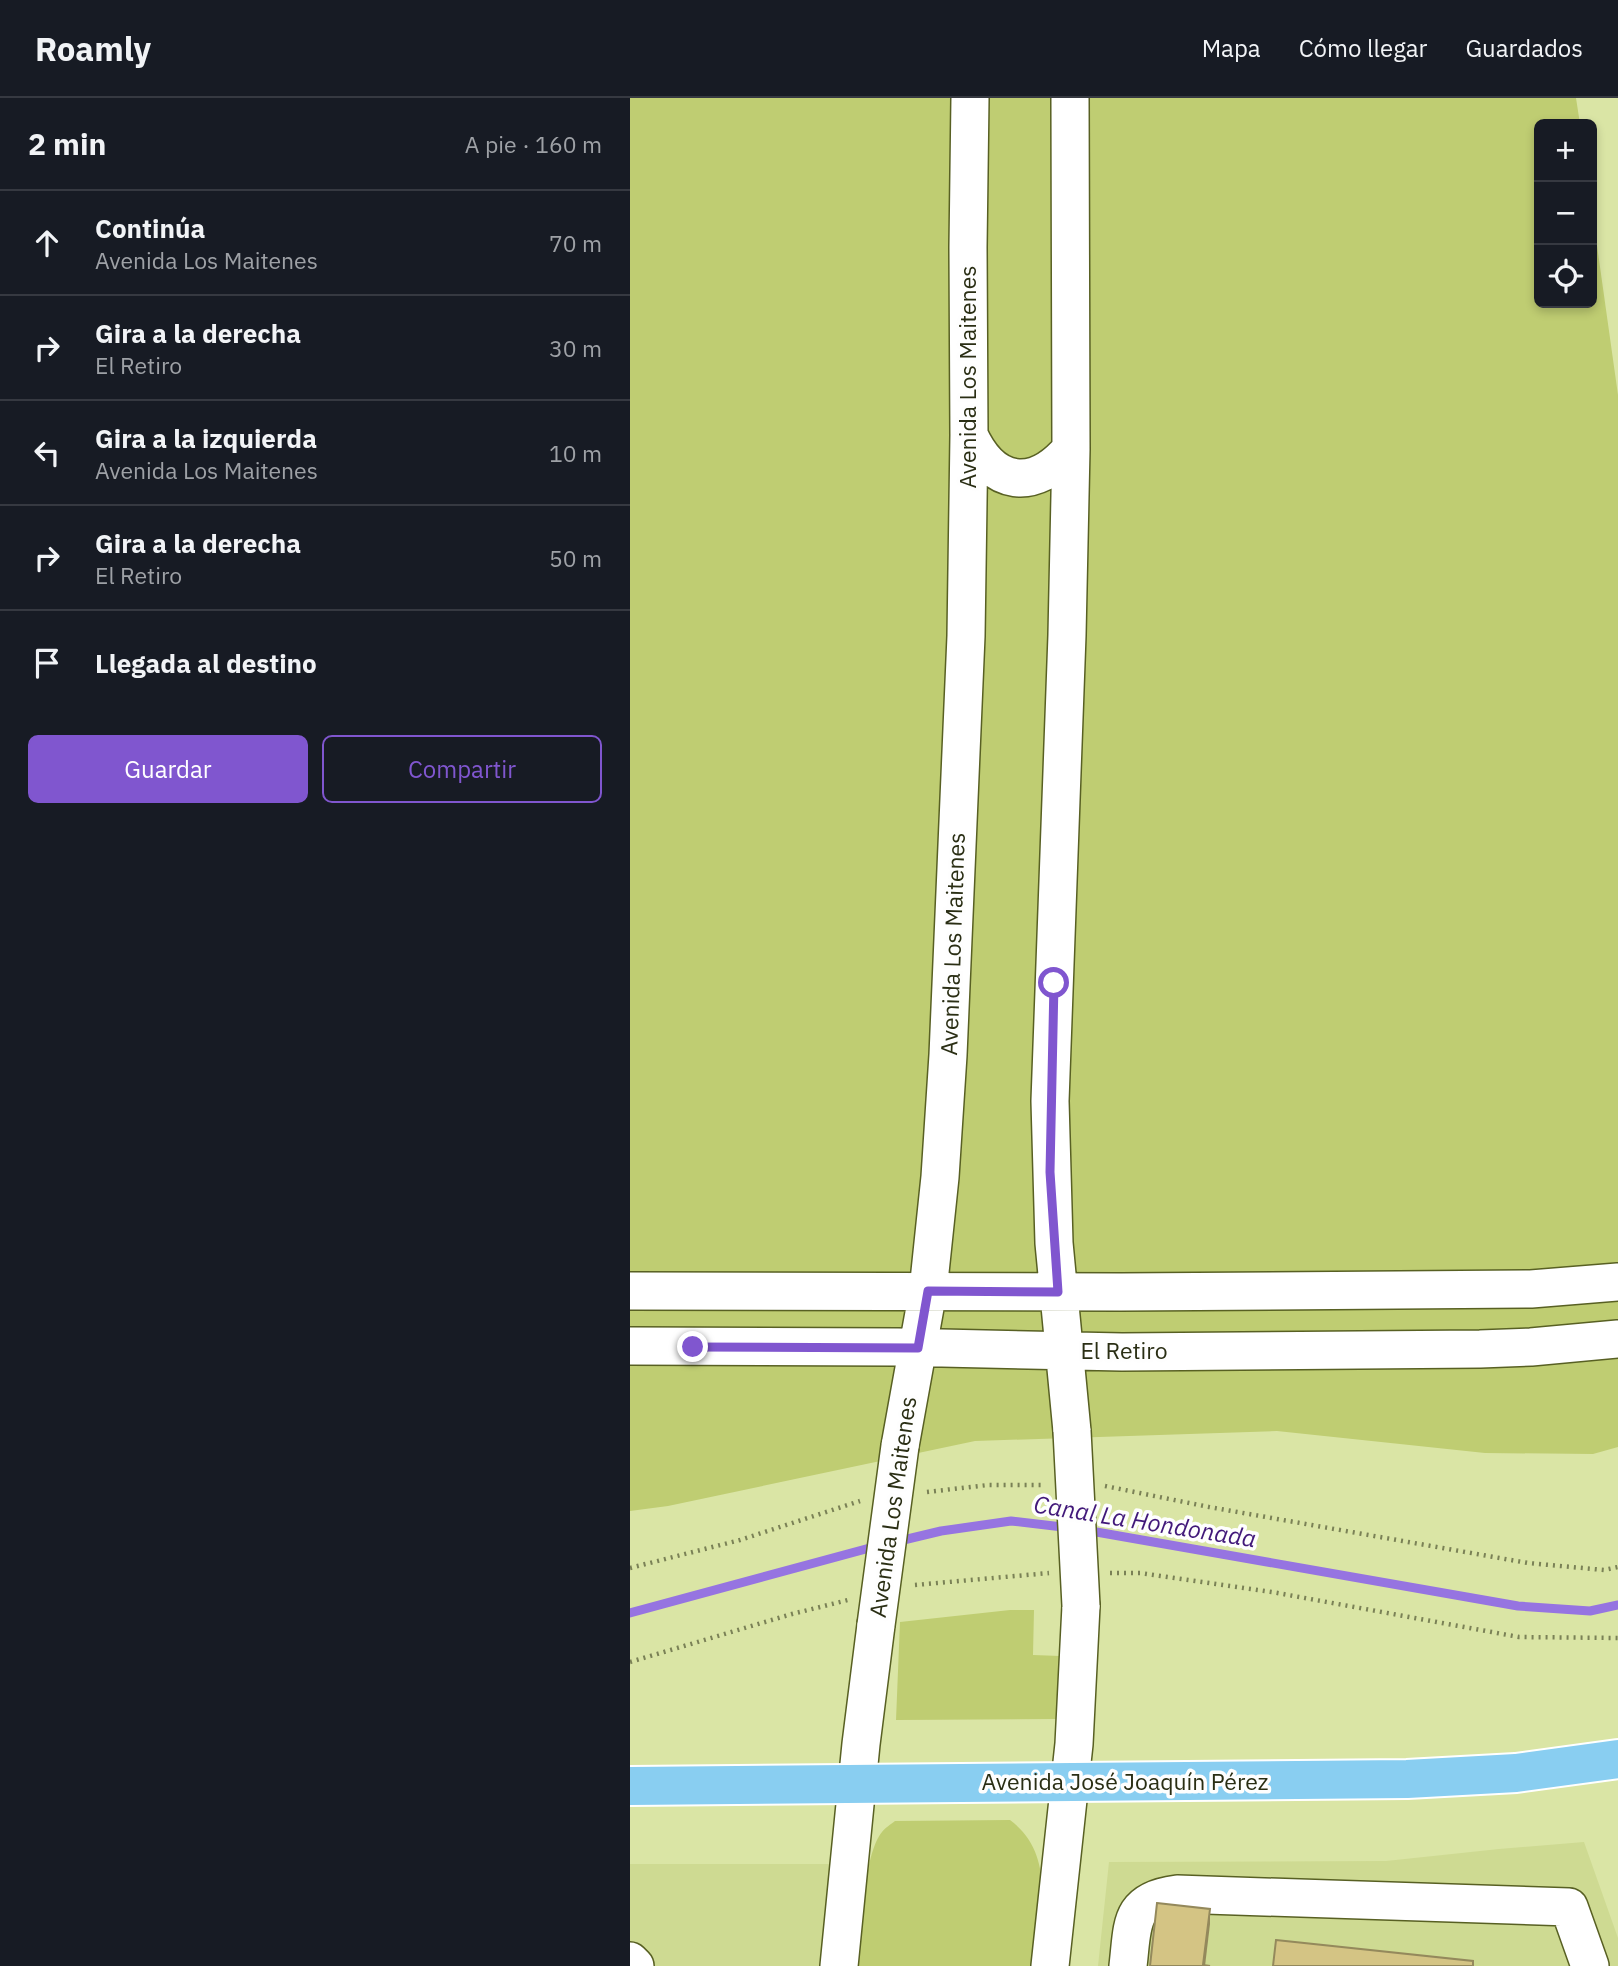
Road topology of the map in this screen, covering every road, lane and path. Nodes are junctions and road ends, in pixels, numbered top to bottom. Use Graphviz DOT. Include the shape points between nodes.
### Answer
graph roads {
  1 [pos="970,98"];
  2 [pos="1070,98"];
  3 [pos="970,435"];
  4 [pos="1071,449"];
  5 [pos="1618,1282"];
  6 [pos="630,1291"];
  7 [pos="928,1291"];
  8 [pos="1058,1292"];
  9 [pos="1618,1339"];
  10 [pos="630,1346"];
  11 [pos="918,1348"];
  12 [pos="1066,1351"];
  13 [pos="1057,1486"];
  14 [pos="1098,1486"];
  15 [pos="924,1493"];
  16 [pos="873,1499"];
  17 [pos="1618,1567"];
  18 [pos="630,1568"];
  19 [pos="1050,1573"];
  20 [pos="1101,1573"];
  21 [pos="909,1585"];
  22 [pos="866,1612"];
  23 [pos="1618,1638"];
  24 [pos="630,1662"];
  25 [pos="1618,1759"];
  26 [pos="1070,1783"];
  27 [pos="857,1784"];
  28 [pos="630,1786"];
  29 [pos="630,1961"];
  30 [pos="635,1966"];
  31 [pos="839,1966"];
  32 [pos="1050,1966"];
  33 [pos="1128,1966"];
  34 [pos="1590,1966"];
  1 -- 3 [label="street, Avenida Los Maitenes"];
  2 -- 4 [label="street"];
  3 -- 4 [label="street" via="985,461 1016,478 1054,467"];
  3 -- 7 [label="street, Avenida Los Maitenes" via="948,1055"];
  4 -- 8 [label="street" via="1050,1089"];
  5 -- 8 [label="street" via="1531,1289"];
  6 -- 7 [label="street"];
  7 -- 8 [label="street"];
  7 -- 11 [label="street, Avenida Los Maitenes"];
  8 -- 12 [label="street"];
  9 -- 12 [label="street, El Retiro" via="1480,1349"];
  10 -- 11 [label="street, El Retiro"];
  11 -- 12 [label="street, El Retiro"];
  11 -- 22 [label="street, Avenida Los Maitenes, bridge"];
  12 -- 26 [label="street, bridge" via="1081,1606"];
  13 -- 15 [label="path" via="988,1485"];
  14 -- 17 [label="path" via="1528,1563 1605,1570"];
  16 -- 18 [label="path"];
  19 -- 21 [label="path"];
  20 -- 23 [label="path" via="1140,1573 1272,1592 1519,1637"];
  22 -- 24 [label="path" via="792,1614"];
  22 -- 27 [label="street, Avenida Los Maitenes"];
  25 -- 26 [label="main road, Avenida José Joaquín Pérez" via="1461,1777"];
  26 -- 27 [label="main road, Avenida José Joaquín Pérez"];
  26 -- 32 [label="street"];
  27 -- 28 [label="main road, Avenida José Joaquín Pérez"];
  27 -- 31 [label="street, Avenida Los Maitenes"];
  29 -- 30 [label="street"];
  33 -- 34 [label="street" via="1133,1919 1139,1909 1177,1894 1569,1907"];
}
